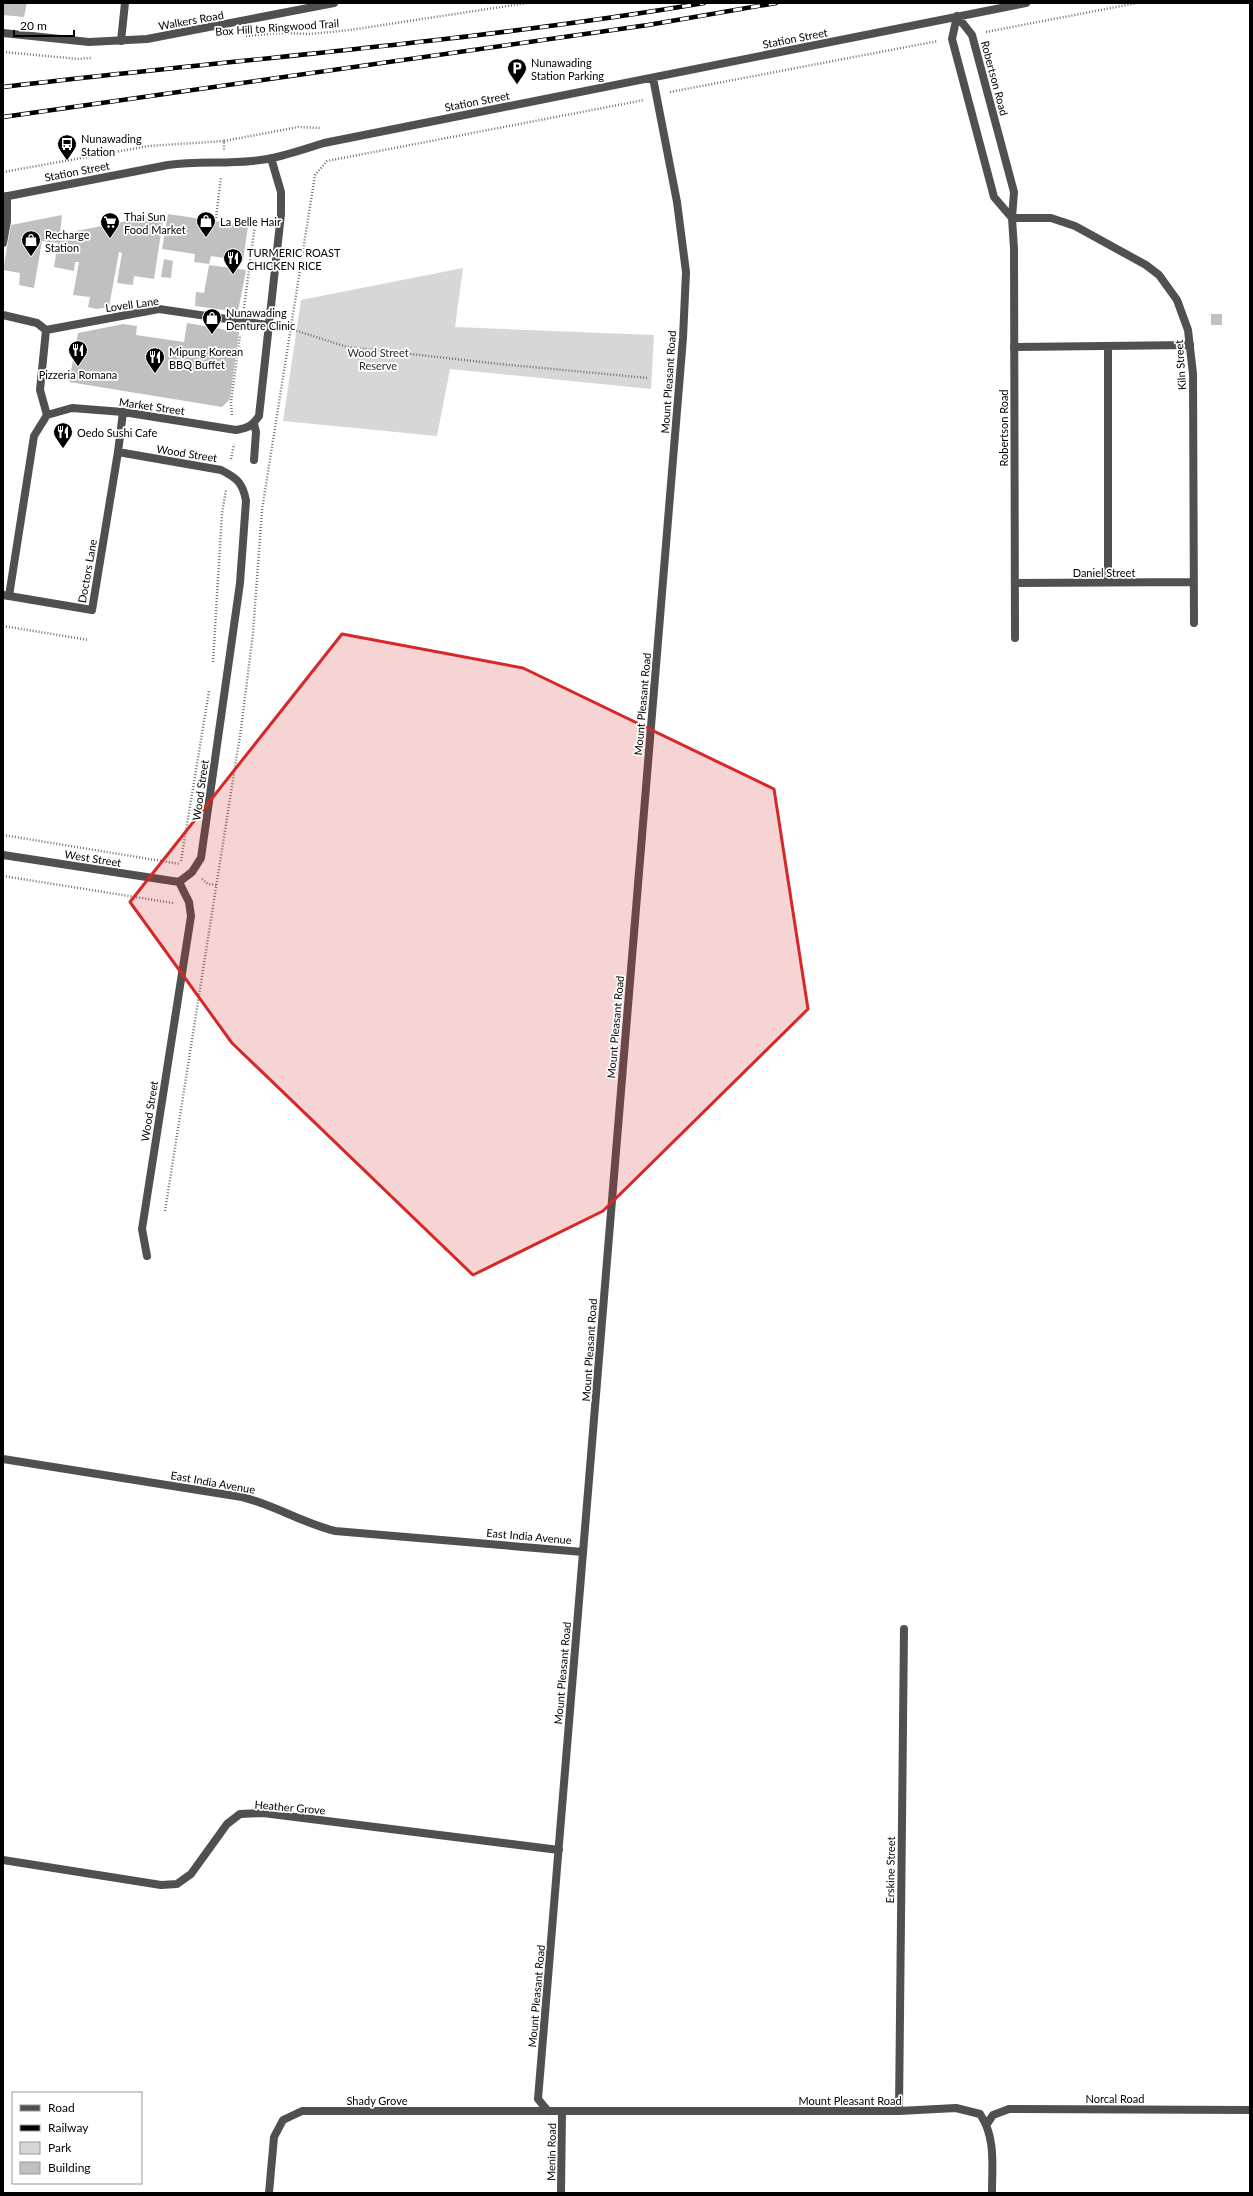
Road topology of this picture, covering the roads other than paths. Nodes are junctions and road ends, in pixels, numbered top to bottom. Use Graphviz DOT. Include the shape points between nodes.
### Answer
graph roads {
  1 [pos="125,3"];
  2 [pos="334,3"];
  3 [pos="1026,3"];
  4 [pos="957,16"];
  5 [pos="3,33"];
  6 [pos="121,41"];
  7 [pos="653,78"];
  8 [pos="271,158"];
  9 [pos="5,197"];
  10 [pos="1012,218"];
  11 [pos="3,243"];
  12 [pos="3,315"];
  13 [pos="268,325"];
  14 [pos="46,330"];
  15 [pos="1190,345"];
  16 [pos="1108,346"];
  17 [pos="1014,347"];
  18 [pos="123,412"];
  19 [pos="47,415"];
  20 [pos="254,424"];
  21 [pos="118,452"];
  22 [pos="254,460"];
  23 [pos="1108,582"];
  24 [pos="1194,582"];
  25 [pos="1015,583"];
  26 [pos="6,595"];
  27 [pos="1194,623"];
  28 [pos="1015,638"];
  29 [pos="3,855"];
  30 [pos="179,882"];
  31 [pos="147,1256"];
  32 [pos="3,1459"];
  33 [pos="583,1552"];
  34 [pos="904,1629"];
  35 [pos="559,1850"];
  36 [pos="3,1860"];
  37 [pos="1250,2110"];
  38 [pos="548,2111"];
  39 [pos="562,2111"];
  40 [pos="899,2111"];
  41 [pos="986,2124"];
  42 [pos="269,2193"];
  43 [pos="561,2193"];
  44 [pos="992,2193"];
  1 -- 6 [label="street"];
  2 -- 6 [label="street, Walkers Road" via="155,38"];
  3 -- 4 [label="street, Station Street"];
  4 -- 7 [label="street, Station Street"];
  4 -- 10 [label="street, Robertson Road" via="972,35 1014,192"];
  4 -- 10 [label="street" via="952,38 994,197"];
  5 -- 6 [label="street, Walkers Road" via="89,42"];
  7 -- 8 [label="street, Station Street" via="324,143"];
  7 -- 33 [label="street, Mount Pleasant Road" via="677,202 686,272 683,338"];
  8 -- 9 [label="street, Station Street" via="223,163 195,161"];
  8 -- 13 [label="street" via="281,192 281,214"];
  9 -- 11 [label="street" via="7,221"];
  10 -- 15 [label="street, Kiln Street" via="1063,221 1146,265 1159,275 1177,300 1183,313"];
  10 -- 17 [label="street, Robertson Road"];
  12 -- 14 [label="street" via="37,323"];
  13 -- 14 [label="street, Lovell Lane" via="159,309"];
  13 -- 20 [label="street" via="261,407"];
  14 -- 19 [label="street" via="40,390"];
  15 -- 16 [label="street"];
  15 -- 24 [label="street, Kiln Street" via="1193,374"];
  16 -- 17 [label="street"];
  16 -- 23 [label="street"];
  17 -- 25 [label="street, Robertson Road"];
  18 -- 19 [label="street, Market Street" via="72,408"];
  18 -- 20 [label="street, Market Street" via="233,429 247,428"];
  18 -- 21 [label="street"];
  19 -- 26 [label="street" via="34,436"];
  20 -- 22 [label="street"];
  21 -- 26 [label="street, Doctors Lane" via="92,610"];
  21 -- 30 [label="street, Wood Street" via="221,470 244,488 246,501 240,583 201,858 192,872"];
  23 -- 24 [label="street, Daniel Street"];
  23 -- 25 [label="street, Daniel Street"];
  24 -- 27 [label="street, Kiln Street"];
  25 -- 28 [label="street, Robertson Road"];
  29 -- 30 [label="street, West Street"];
  30 -- 31 [label="street, Wood Street" via="190,902 191,916 142,1229"];
  32 -- 33 [label="street, East India Avenue" via="242,1497 266,1503 317,1526 335,1531"];
  33 -- 35 [label="street, Mount Pleasant Road"];
  34 -- 40 [label="street, Erskine Street"];
  35 -- 36 [label="street, Heather Grove" via="263,1813 240,1814 227,1824 190,1874 177,1884 161,1885"];
  35 -- 38 [label="street, Mount Pleasant Road" via="538,2099"];
  37 -- 41 [label="street, Norcal Road" via="1009,2109 993,2115"];
  38 -- 39 [label="street, Mount Pleasant Road"];
  38 -- 42 [label="street, Shady Grove" via="302,2111 284,2120 274,2136"];
  39 -- 40 [label="street, Mount Pleasant Road"];
  39 -- 43 [label="street, Menin Road"];
  40 -- 41 [label="street, Mount Pleasant Road" via="956,2108 980,2114"];
  41 -- 44 [label="street" via="993,2152"];
}
